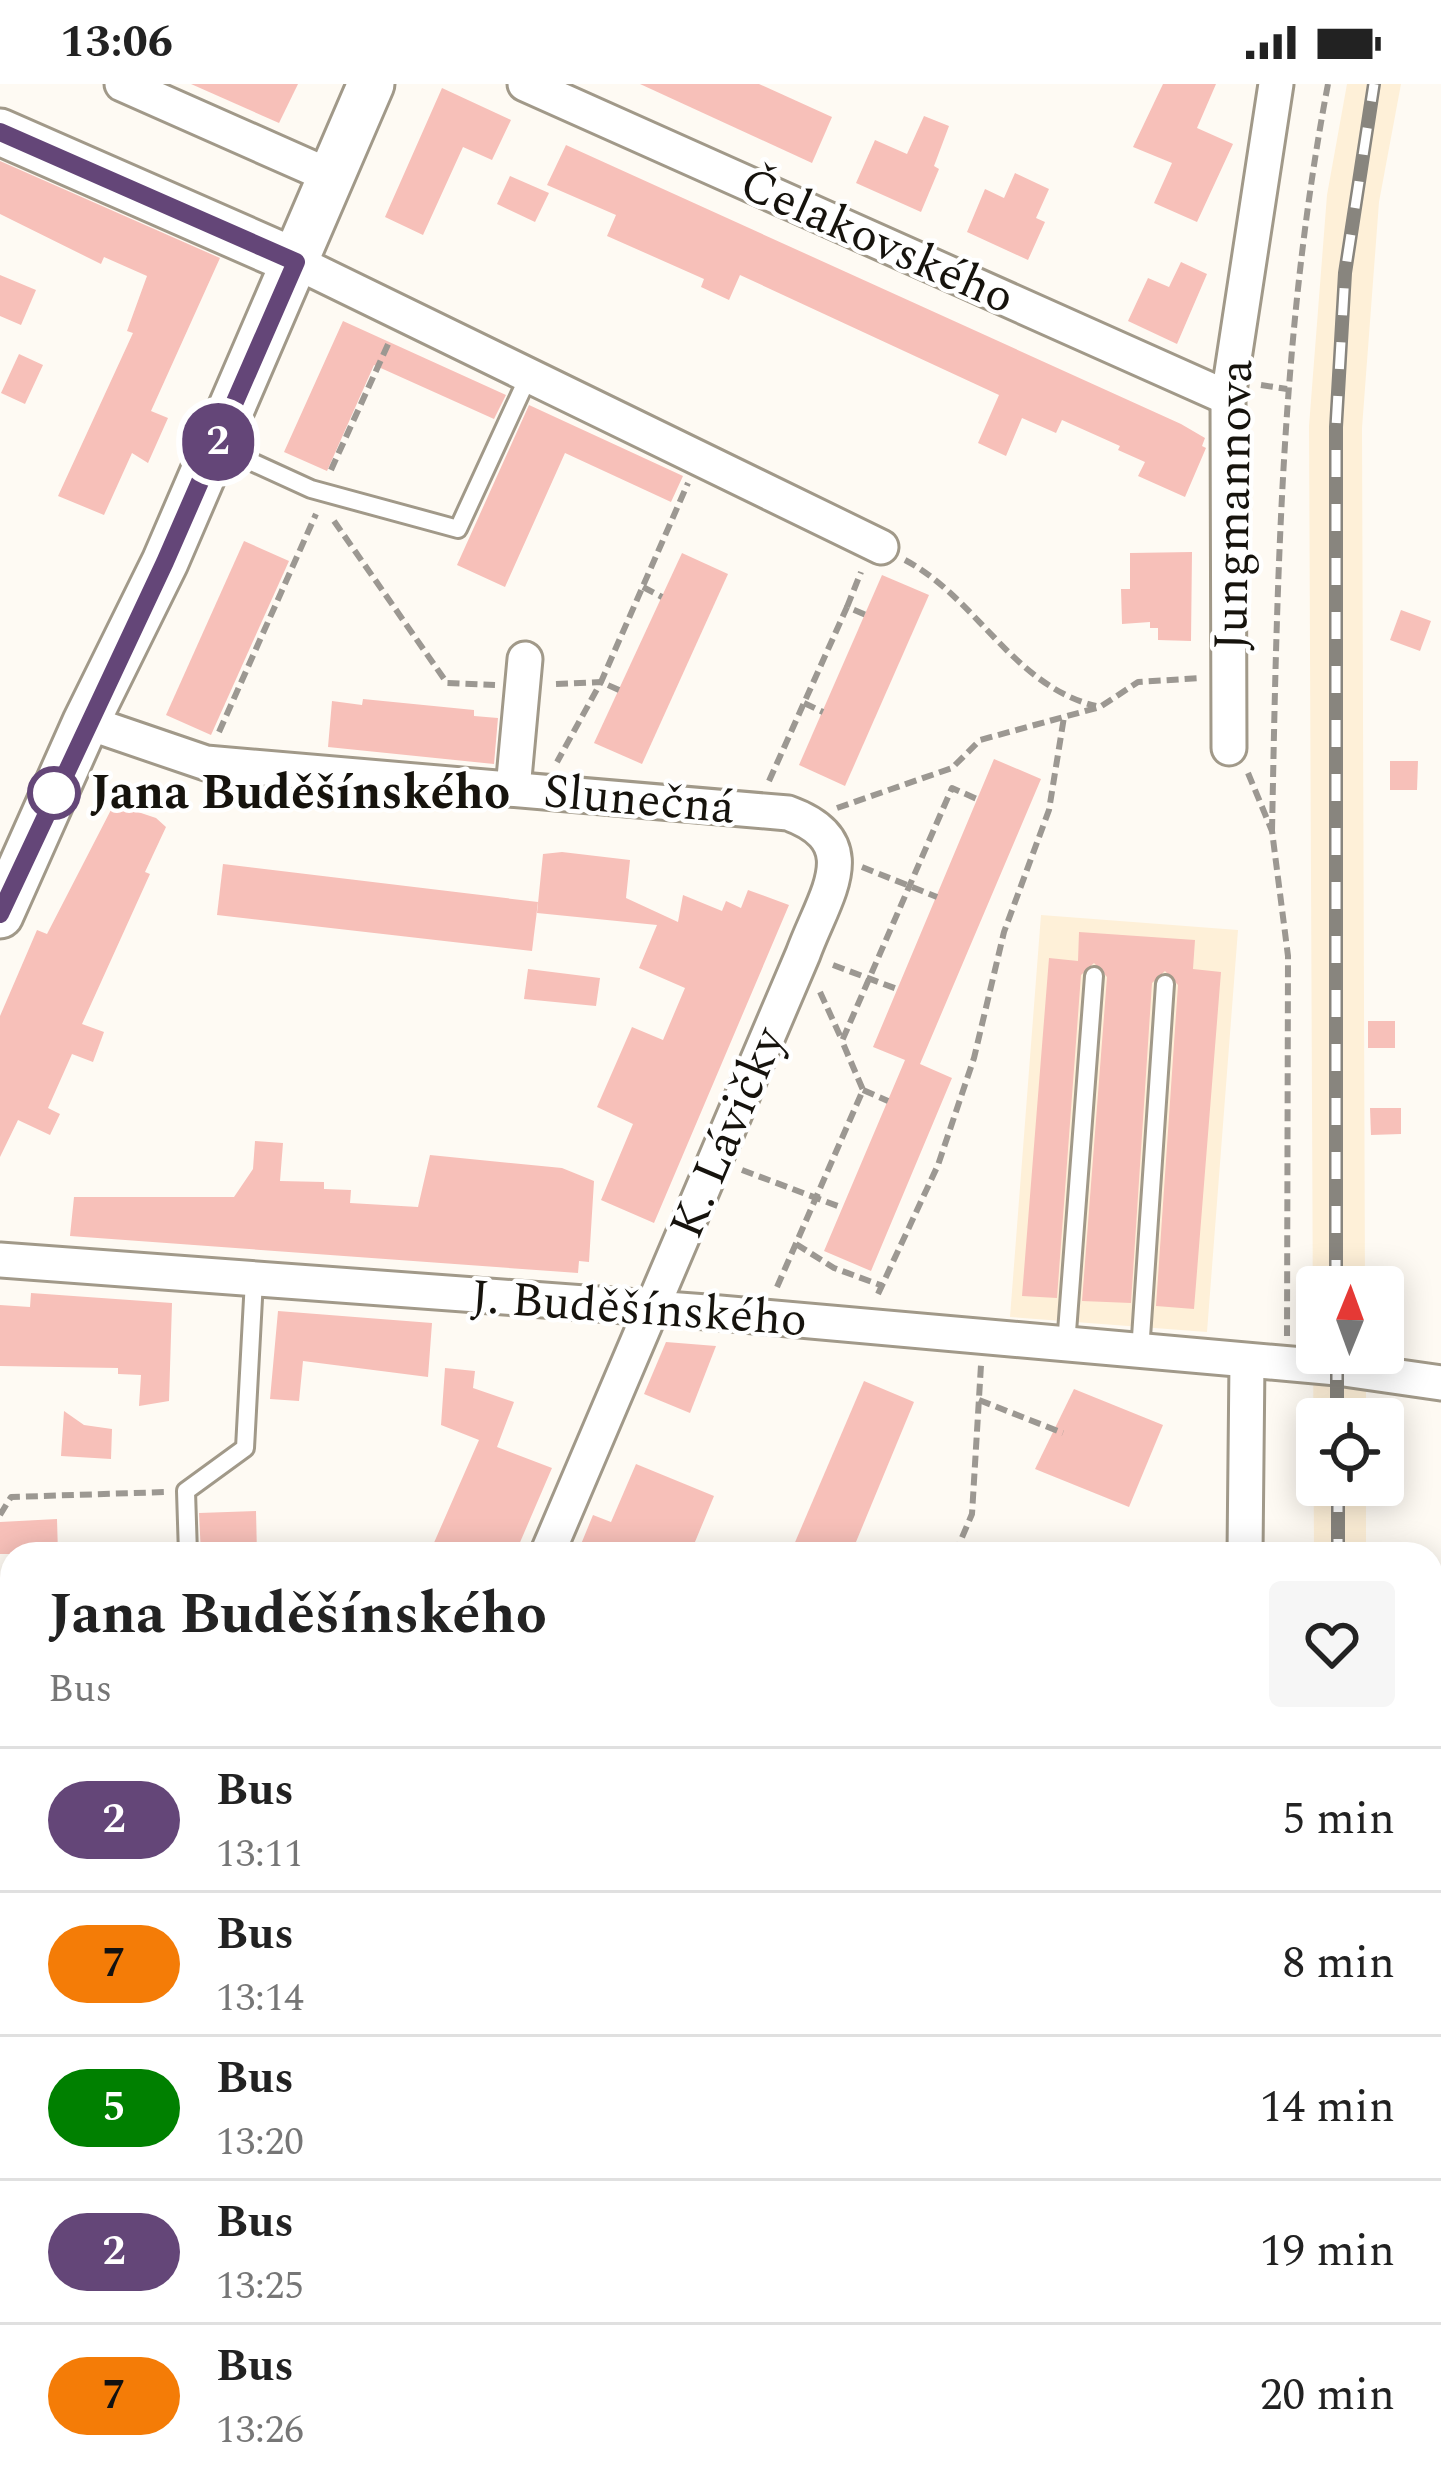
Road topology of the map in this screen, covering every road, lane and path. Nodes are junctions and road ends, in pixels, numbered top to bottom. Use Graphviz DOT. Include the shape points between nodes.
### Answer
graph roads {
  1 [pos="122,84"];
  2 [pos="371,84"];
  3 [pos="525,84"];
  4 [pos="1276,84"];
  5 [pos="1328,84"];
  6 [pos="0,132"];
  7 [pos="330,176"];
  8 [pos="296,262"];
  9 [pos="373,328"];
  10 [pos="529,375"];
  11 [pos="1228,398"];
  12 [pos="217,446"];
  13 [pos="699,458"];
  14 [pos="321,492"];
  15 [pos="881,547"];
  16 [pos="643,587"];
  17 [pos="662,597"];
  18 [pos="866,615"];
  19 [pos="524,672"];
  20 [pos="1230,675"];
  21 [pos="601,682"];
  22 [pos="619,691"];
  23 [pos="804,703"];
  24 [pos="1100,707"];
  25 [pos="823,712"];
  26 [pos="1064,717"];
  27 [pos="86,722"];
  28 [pos="1224,726"];
  29 [pos="215,741"];
  30 [pos="952,769"];
  31 [pos="549,774"];
  32 [pos="952,788"];
  33 [pos="513,789"];
  34 [pos="763,795"];
  35 [pos="977,799"];
  36 [pos="1272,831"];
  37 [pos="834,836"];
  38 [pos="910,886"];
  39 [pos="937,897"];
  40 [pos="0,915"];
  41 [pos="803,954"];
  42 [pos="1094,976"];
  43 [pos="869,978"];
  44 [pos="1165,984"];
  45 [pos="897,989"];
  46 [pos="842,1041"];
  47 [pos="862,1090"];
  48 [pos="887,1101"];
  49 [pos="717,1161"];
  50 [pos="816,1198"];
  51 [pos="843,1208"];
  52 [pos="796,1244"];
  53 [pos="0,1260"];
  54 [pos="254,1280"];
  55 [pos="883,1286"];
  56 [pos="771,1301"];
  57 [pos="655,1308"];
  58 [pos="867,1309"];
  59 [pos="983,1337"];
  60 [pos="1066,1345"];
  61 [pos="1140,1352"];
  62 [pos="1270,1362"];
  63 [pos="1441,1383"];
  64 [pos="979,1400"];
  65 [pos="1063,1433"];
  66 [pos="186,1491"];
  67 [pos="0,1515"];
  68 [pos="188,1542"];
  69 [pos="553,1542"];
  70 [pos="960,1542"];
  71 [pos="1247,1542"];
  1 -- 7 [label="street"];
  2 -- 7 [label="street"];
  3 -- 11 [label="street, Čelakovského"];
  4 -- 11 [label="street, Jungmannova"];
  5 -- 36 [label="path" via="1287,389"];
  6 -- 8 [label="street"];
  7 -- 8 [label="street"];
  8 -- 10 [label="street"];
  8 -- 12 [label="street"];
  9 -- 14 [label="path" via="392,336"];
  10 -- 13 [label="street"];
  10 -- 14 [label="lane" via="458,529"];
  11 -- 20 [label="street, Jungmannova"];
  12 -- 14 [label="lane"];
  12 -- 27 [label="street"];
  13 -- 15 [label="street"];
  13 -- 16 [label="path"];
  15 -- 24 [label="path" via="934,575 1019,664 1069,699"];
  16 -- 17 [label="path"];
  16 -- 21 [label="path"];
  18 -- 23 [label="path" via="847,608"];
  19 -- 21 [label="path"];
  19 -- 29 [label="path" via="447,683 321,502"];
  19 -- 33 [label="street"];
  20 -- 24 [label="path" via="1138,682"];
  20 -- 28 [label="street, Jungmannova"];
  21 -- 22 [label="path"];
  21 -- 31 [label="path"];
  23 -- 25 [label="path"];
  23 -- 34 [label="path"];
  24 -- 26 [label="path"];
  26 -- 30 [label="path" via="980,740"];
  26 -- 55 [label="path" via="1049,811 1004,932 974,1058 938,1165"];
  27 -- 33 [label="street, Slunečná" via="206,763"];
  27 -- 40 [label="street"];
  28 -- 36 [label="path"];
  30 -- 32 [label="path"];
  30 -- 37 [label="path"];
  32 -- 35 [label="path"];
  32 -- 38 [label="path"];
  33 -- 37 [label="street, Slunečná" via="788,813"];
  36 -- 62 [label="path" via="1288,956"];
  37 -- 38 [label="path"];
  37 -- 41 [label="street, K. Lávičky"];
  38 -- 39 [label="path"];
  38 -- 43 [label="path"];
  41 -- 43 [label="path"];
  41 -- 46 [label="path"];
  41 -- 49 [label="street, K. Lávičky"];
  42 -- 60 [label="lane"];
  43 -- 45 [label="path"];
  43 -- 46 [label="path"];
  44 -- 61 [label="lane"];
  46 -- 47 [label="path"];
  47 -- 48 [label="path"];
  47 -- 50 [label="path"];
  49 -- 50 [label="path"];
  49 -- 57 [label="street, K. Lávičky"];
  50 -- 51 [label="path"];
  50 -- 52 [label="path"];
  52 -- 55 [label="path"];
  52 -- 56 [label="path"];
  53 -- 54 [label="street, J. Buděšínského"];
  54 -- 57 [label="street, J. Buděšínského"];
  54 -- 66 [label="lane" via="245,1448"];
  55 -- 58 [label="path"];
  57 -- 59 [label="street, J. Buděšínského"];
  57 -- 69 [label="street, K. Lávičky"];
  59 -- 60 [label="street, J. Buděšínského"];
  59 -- 64 [label="path"];
  60 -- 61 [label="street, J. Buděšínského"];
  61 -- 62 [label="street, J. Buděšínského"];
  62 -- 63 [label="street, J. Buděšínského"];
  62 -- 71 [label="street"];
  64 -- 65 [label="path"];
  64 -- 70 [label="path" via="971,1514"];
  66 -- 67 [label="path" via="11,1497"];
  66 -- 68 [label="lane"];
}
